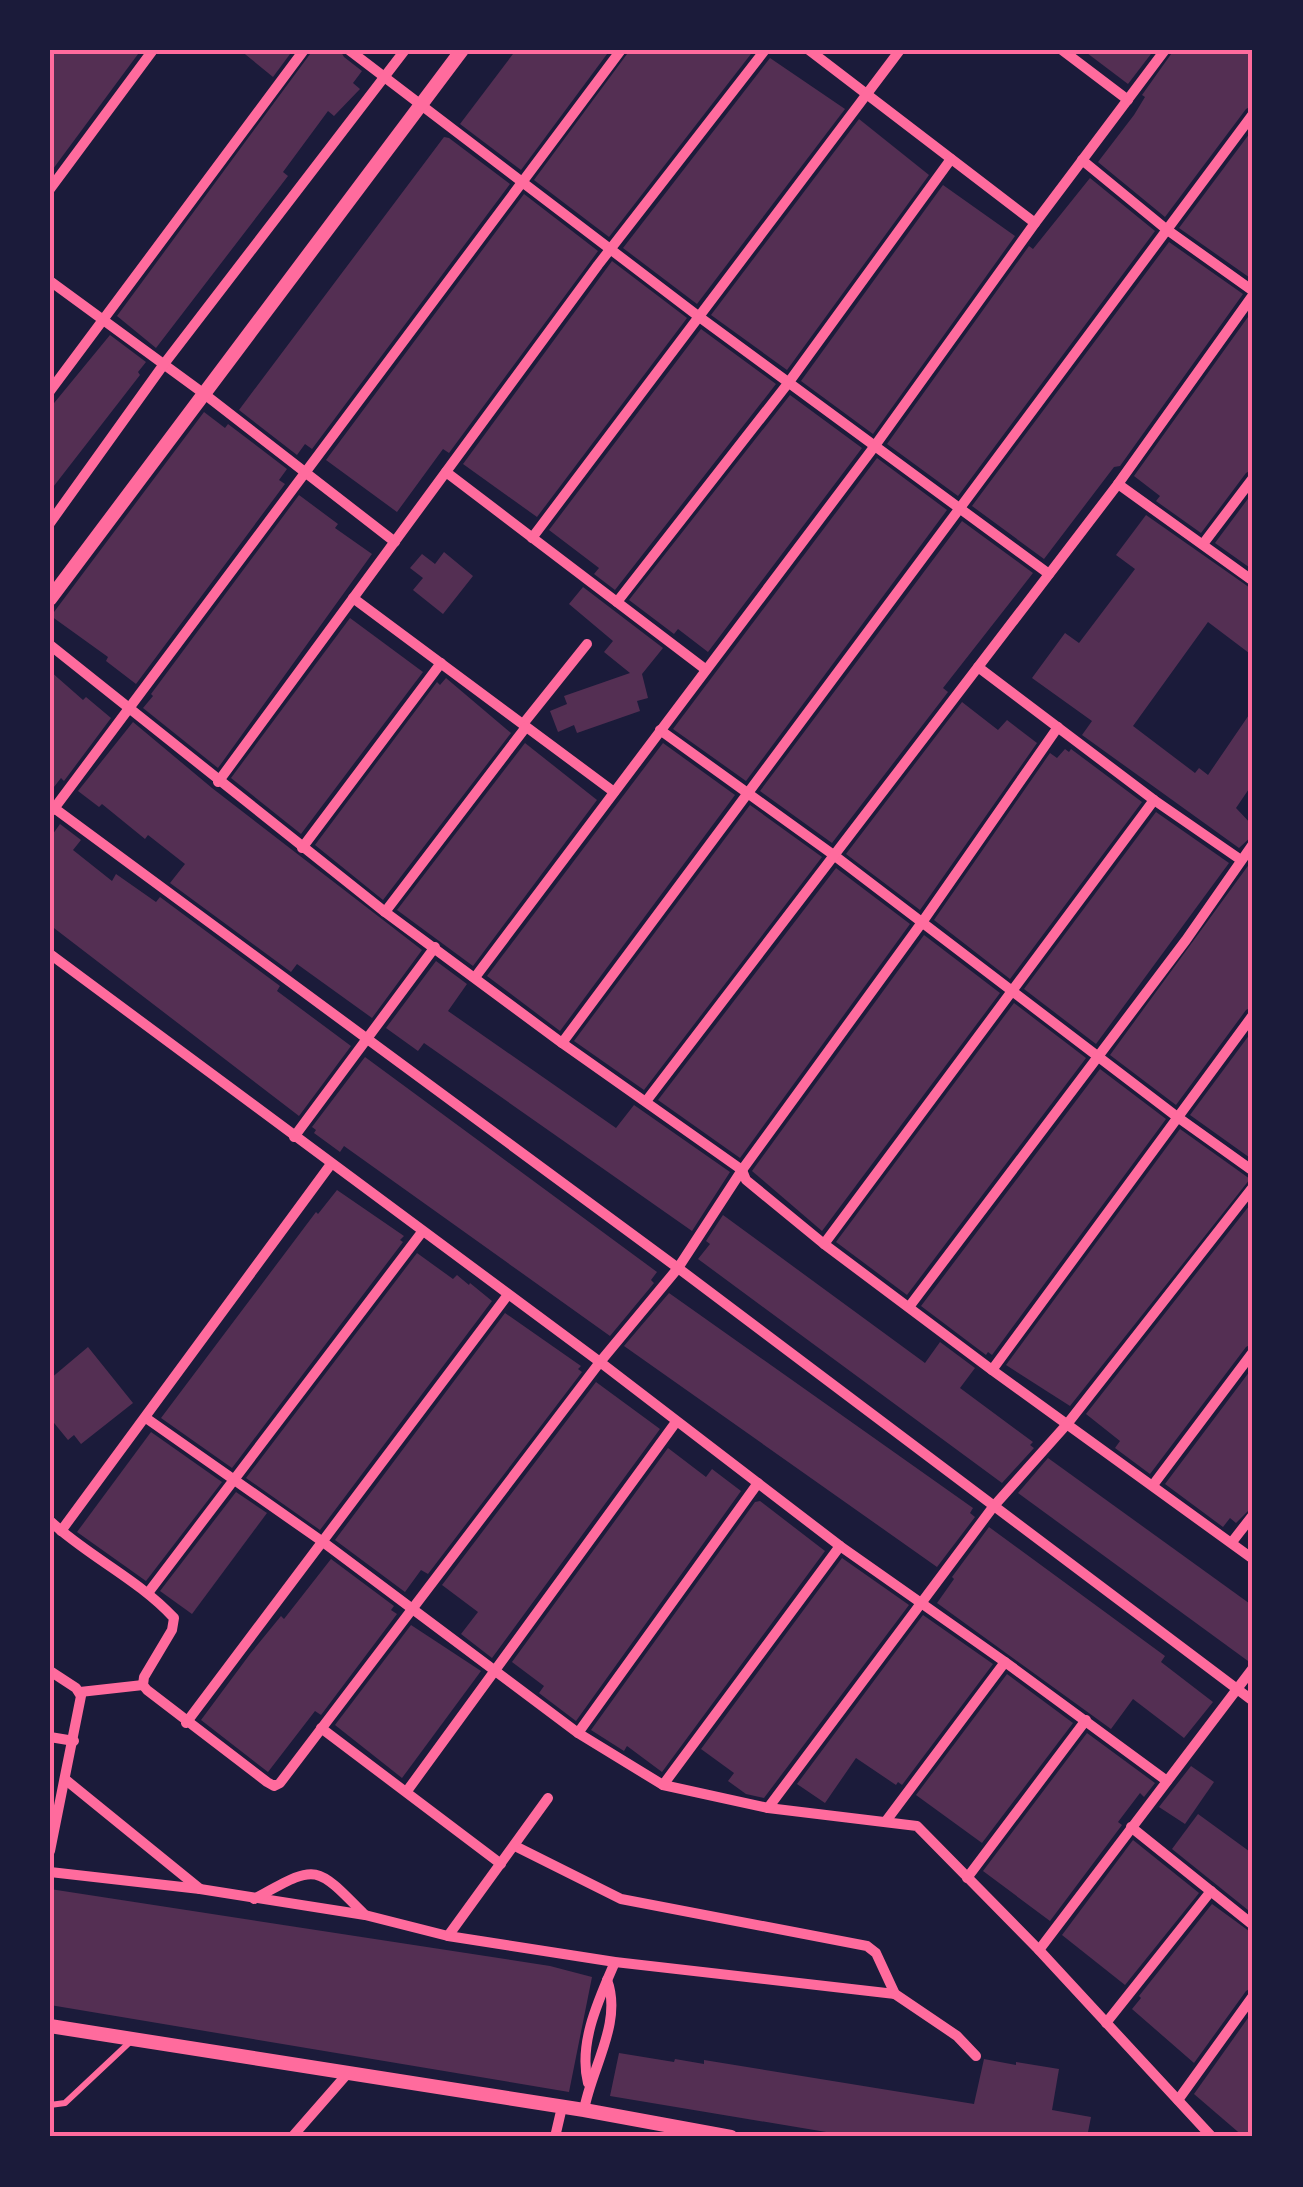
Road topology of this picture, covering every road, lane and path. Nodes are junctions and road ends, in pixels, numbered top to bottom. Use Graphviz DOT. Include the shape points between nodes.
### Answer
graph roads {
  1 [pos="153,50"];
  2 [pos="304,50"];
  3 [pos="349,50"];
  4 [pos="405,50"];
  5 [pos="462,50"];
  6 [pos="620,50"];
  7 [pos="765,50"];
  8 [pos="809,50"];
  9 [pos="900,50"];
  10 [pos="1062,50"];
  11 [pos="1165,50"];
  12 [pos="385,77"];
  13 [pos="865,94"];
  14 [pos="1128,100"];
  15 [pos="421,105"];
  16 [pos="1253,114"];
  17 [pos="951,159"];
  18 [pos="1082,160"];
  19 [pos="54,173"];
  20 [pos="522,181"];
  21 [pos="50,189"];
  22 [pos="1034,223"];
  23 [pos="1166,229"];
  24 [pos="610,249"];
  25 [pos="50,281"];
  26 [pos="1253,293"];
  27 [pos="698,316"];
  28 [pos="102,320"];
  29 [pos="164,364"];
  30 [pos="788,382"];
  31 [pos="50,391"];
  32 [pos="204,393"];
  33 [pos="874,447"];
  34 [pos="305,472"];
  35 [pos="446,472"];
  36 [pos="1253,478"];
  37 [pos="1118,484"];
  38 [pos="960,511"];
  39 [pos="50,523"];
  40 [pos="532,538"];
  41 [pos="395,542"];
  42 [pos="1202,544"];
  43 [pos="1049,574"];
  44 [pos="1253,580"];
  45 [pos="353,598"];
  46 [pos="50,599"];
  47 [pos="617,602"];
  48 [pos="587,644"];
  49 [pos="50,645"];
  50 [pos="441,663"];
  51 [pos="978,667"];
  52 [pos="705,669"];
  53 [pos="131,708"];
  54 [pos="524,726"];
  55 [pos="1058,727"];
  56 [pos="660,730"];
  57 [pos="218,782"];
  58 [pos="614,792"];
  59 [pos="746,794"];
  60 [pos="1154,800"];
  61 [pos="51,809"];
  62 [pos="1253,844"];
  63 [pos="302,848"];
  64 [pos="836,856"];
  65 [pos="1240,860"];
  66 [pos="384,912"];
  67 [pos="923,922"];
  68 [pos="434,947"];
  69 [pos="50,954"];
  70 [pos="476,976"];
  71 [pos="1010,990"];
  72 [pos="1253,1014"];
  73 [pos="366,1040"];
  74 [pos="562,1043"];
  75 [pos="1099,1056"];
  76 [pos="646,1100"];
  77 [pos="1176,1116"];
  78 [pos="294,1137"];
  79 [pos="331,1164"];
  80 [pos="742,1170"];
  81 [pos="1253,1171"];
  82 [pos="1253,1187"];
  83 [pos="422,1232"];
  84 [pos="824,1244"];
  85 [pos="678,1268"];
  86 [pos="507,1296"];
  87 [pos="908,1306"];
  88 [pos="1253,1352"];
  89 [pos="600,1362"];
  90 [pos="992,1370"];
  91 [pos="146,1418"];
  92 [pos="676,1422"];
  93 [pos="1068,1422"];
  94 [pos="234,1479"];
  95 [pos="758,1483"];
  96 [pos="1152,1485"];
  97 [pos="993,1507"];
  98 [pos="1253,1515"];
  99 [pos="50,1521"];
  100 [pos="61,1531"];
  101 [pos="323,1542"];
  102 [pos="1232,1542"];
  103 [pos="840,1546"];
  104 [pos="1253,1559"];
  105 [pos="148,1592"];
  106 [pos="920,1600"];
  107 [pos="414,1609"];
  108 [pos="1006,1662"];
  109 [pos="1253,1668"];
  110 [pos="493,1670"];
  111 [pos="50,1671"];
  112 [pos="143,1685"];
  113 [pos="1238,1689"];
  114 [pos="80,1692"];
  115 [pos="1253,1701"];
  116 [pos="1086,1720"];
  117 [pos="186,1723"];
  118 [pos="318,1731"];
  119 [pos="578,1733"];
  120 [pos="50,1737"];
  121 [pos="74,1740"];
  122 [pos="66,1780"];
  123 [pos="1167,1782"];
  124 [pos="663,1786"];
  125 [pos="406,1792"];
  126 [pos="548,1798"];
  127 [pos="768,1808"];
  128 [pos="886,1821"];
  129 [pos="1131,1827"];
  130 [pos="515,1846"];
  131 [pos="50,1851"];
  132 [pos="501,1864"];
  133 [pos="50,1872"];
  134 [pos="967,1878"];
  135 [pos="200,1890"];
  136 [pos="1210,1891"];
  137 [pos="252,1900"];
  138 [pos="365,1915"];
  139 [pos="1253,1924"];
  140 [pos="448,1936"];
  141 [pos="1038,1950"];
  142 [pos="615,1962"];
  143 [pos="895,1994"];
  144 [pos="1253,1996"];
  145 [pos="1106,2023"];
  146 [pos="50,2026"];
  147 [pos="133,2039"];
  148 [pos="976,2056"];
  149 [pos="348,2072"];
  150 [pos="1178,2100"];
  151 [pos="50,2105"];
  152 [pos="562,2107"];
  153 [pos="584,2110"];
  154 [pos="292,2137"];
  155 [pos="556,2137"];
  156 [pos="731,2137"];
  157 [pos="1212,2137"];
  1 -- 19 [label="street"];
  2 -- 28 [label="street"];
  3 -- 12 [label="street"];
  4 -- 12 [label="street"];
  5 -- 15 [label="street"];
  6 -- 20 [label="street"];
  7 -- 24 [label="street"];
  8 -- 13 [label="street"];
  9 -- 13 [label="street"];
  10 -- 14 [label="street"];
  11 -- 14 [label="street"];
  12 -- 15 [label="street"];
  12 -- 29 [label="street"];
  13 -- 17 [label="street"];
  13 -- 27 [label="street"];
  14 -- 18 [label="street"];
  15 -- 20 [label="street"];
  15 -- 32 [label="street"];
  16 -- 23 [label="street"];
  17 -- 22 [label="street"];
  17 -- 30 [label="street"];
  18 -- 22 [label="street"];
  18 -- 23 [label="street"];
  19 -- 21 [label="street"];
  20 -- 24 [label="street"];
  20 -- 34 [label="street"];
  22 -- 33 [label="street"];
  23 -- 26 [label="street"];
  23 -- 38 [label="street"];
  24 -- 27 [label="street"];
  24 -- 35 [label="street"];
  25 -- 28 [label="street"];
  26 -- 37 [label="street"];
  27 -- 30 [label="street"];
  27 -- 40 [label="street"];
  28 -- 29 [label="street"];
  28 -- 31 [label="street"];
  29 -- 32 [label="street"];
  29 -- 39 [label="street"];
  30 -- 33 [label="street"];
  30 -- 47 [label="street"];
  32 -- 34 [label="street"];
  32 -- 46 [label="street"];
  33 -- 38 [label="street"];
  33 -- 52 [label="street"];
  34 -- 41 [label="street"];
  34 -- 53 [label="street"];
  35 -- 40 [label="street"];
  35 -- 41 [label="street"];
  36 -- 42 [label="street"];
  37 -- 42 [label="street"];
  37 -- 43 [label="street"];
  38 -- 43 [label="street"];
  38 -- 59 [label="street"];
  40 -- 47 [label="street"];
  41 -- 45 [label="street"];
  42 -- 44 [label="street"];
  43 -- 51 [label="street"];
  45 -- 50 [label="street"];
  45 -- 57 [label="street"];
  47 -- 52 [label="street"];
  48 -- 54 [label="street"];
  49 -- 53 [label="street"];
  50 -- 54 [label="street"];
  50 -- 63 [label="street"];
  51 -- 55 [label="street"];
  51 -- 64 [label="street"];
  52 -- 56 [label="street"];
  53 -- 57 [label="street"];
  53 -- 61 [label="street"];
  54 -- 58 [label="street"];
  54 -- 66 [label="street"];
  55 -- 60 [label="street"];
  55 -- 67 [label="street"];
  56 -- 58 [label="street"];
  56 -- 59 [label="street"];
  57 -- 63 [label="street"];
  58 -- 70 [label="street"];
  59 -- 64 [label="street"];
  59 -- 74 [label="street"];
  60 -- 65 [label="street"];
  60 -- 71 [label="street"];
  61 -- 73 [label="street"];
  62 -- 65 [label="street"];
  63 -- 66 [label="street"];
  64 -- 67 [label="street"];
  64 -- 76 [label="street"];
  65 -- 75 [label="street"];
  66 -- 68 [label="street"];
  67 -- 71 [label="street"];
  67 -- 80 [label="street"];
  68 -- 70 [label="street"];
  68 -- 73 [label="street"];
  69 -- 78 [label="street"];
  70 -- 74 [label="street"];
  71 -- 75 [label="street"];
  71 -- 84 [label="street"];
  72 -- 77 [label="street"];
  73 -- 78 [label="street"];
  73 -- 85 [label="street"];
  74 -- 76 [label="street"];
  75 -- 77 [label="street"];
  75 -- 87 [label="street"];
  76 -- 80 [label="street"];
  77 -- 81 [label="street"];
  77 -- 90 [label="street"];
  78 -- 79 [label="street"];
  79 -- 83 [label="street"];
  79 -- 91 [label="street"];
  80 -- 84 [label="street"];
  80 -- 85 [label="street"];
  82 -- 93 [label="street"];
  83 -- 86 [label="street"];
  83 -- 94 [label="street"];
  84 -- 87 [label="street"];
  85 -- 89 [label="street"];
  85 -- 97 [label="street"];
  86 -- 89 [label="street"];
  86 -- 101 [label="street"];
  87 -- 90 [label="street"];
  88 -- 96 [label="street"];
  89 -- 92 [label="street"];
  89 -- 107 [label="street"];
  90 -- 93 [label="street"];
  91 -- 94 [label="street"];
  91 -- 100 [label="street"];
  92 -- 95 [label="street"];
  92 -- 110 [label="street"];
  93 -- 96 [label="street"];
  93 -- 97 [label="street"];
  94 -- 101 [label="street"];
  94 -- 105 [label="street"];
  95 -- 103 [label="street"];
  95 -- 119 [label="street"];
  96 -- 102 [label="street"];
  97 -- 106 [label="street"];
  97 -- 113 [label="street"];
  98 -- 102 [label="street"];
  99 -- 100 [label="street"];
  100 -- 105 [label="street"];
  101 -- 107 [label="street"];
  101 -- 117 [label="street"];
  102 -- 104 [label="street"];
  103 -- 106 [label="street"];
  103 -- 124 [label="street"];
  105 -- 112 [label="street" via="174,1623"];
  106 -- 108 [label="street"];
  106 -- 127 [label="street"];
  107 -- 110 [label="street"];
  107 -- 118 [label="street"];
  108 -- 116 [label="street"];
  108 -- 128 [label="street"];
  109 -- 113 [label="street"];
  110 -- 119 [label="street"];
  110 -- 125 [label="street"];
  111 -- 114 [label="street"];
  112 -- 114 [label="street"];
  112 -- 117 [label="street"];
  113 -- 115 [label="street"];
  113 -- 123 [label="street"];
  114 -- 121 [label="street"];
  116 -- 123 [label="street"];
  116 -- 134 [label="street"];
  117 -- 118 [label="street" via="274,1786"];
  118 -- 125 [label="street"];
  119 -- 124 [label="street"];
  120 -- 121 [label="street"];
  121 -- 122 [label="street"];
  122 -- 131 [label="street"];
  122 -- 135 [label="street"];
  123 -- 129 [label="street"];
  124 -- 127 [label="street"];
  125 -- 132 [label="street"];
  126 -- 130 [label="street"];
  127 -- 128 [label="street"];
  128 -- 134 [label="street" via="917,1826"];
  129 -- 136 [label="street"];
  129 -- 141 [label="street"];
  130 -- 132 [label="street"];
  130 -- 143 [label="street" via="621,1900 857,1942 876,1953"];
  132 -- 140 [label="street"];
  133 -- 135 [label="street"];
  134 -- 141 [label="street"];
  135 -- 137 [label="street"];
  136 -- 139 [label="street"];
  136 -- 145 [label="street"];
  137 -- 138 [label="street"];
  137 -- 138 [label="street" via="303,1872 316,1872"];
  138 -- 140 [label="street"];
  140 -- 142 [label="street"];
  141 -- 145 [label="street"];
  142 -- 143 [label="street"];
  142 -- 153 [label="street" via="600,1991 583,2064"];
  143 -- 148 [label="street"];
  144 -- 150 [label="street"];
  145 -- 150 [label="street"];
  146 -- 147 [label="street"];
  147 -- 149 [label="street"];
  147 -- 151 [label="lane" via="65,2103"];
  149 -- 152 [label="street"];
  149 -- 154 [label="street"];
  150 -- 157 [label="street"];
  152 -- 153 [label="street"];
  152 -- 155 [label="street"];
  153 -- 156 [label="street"];
}
